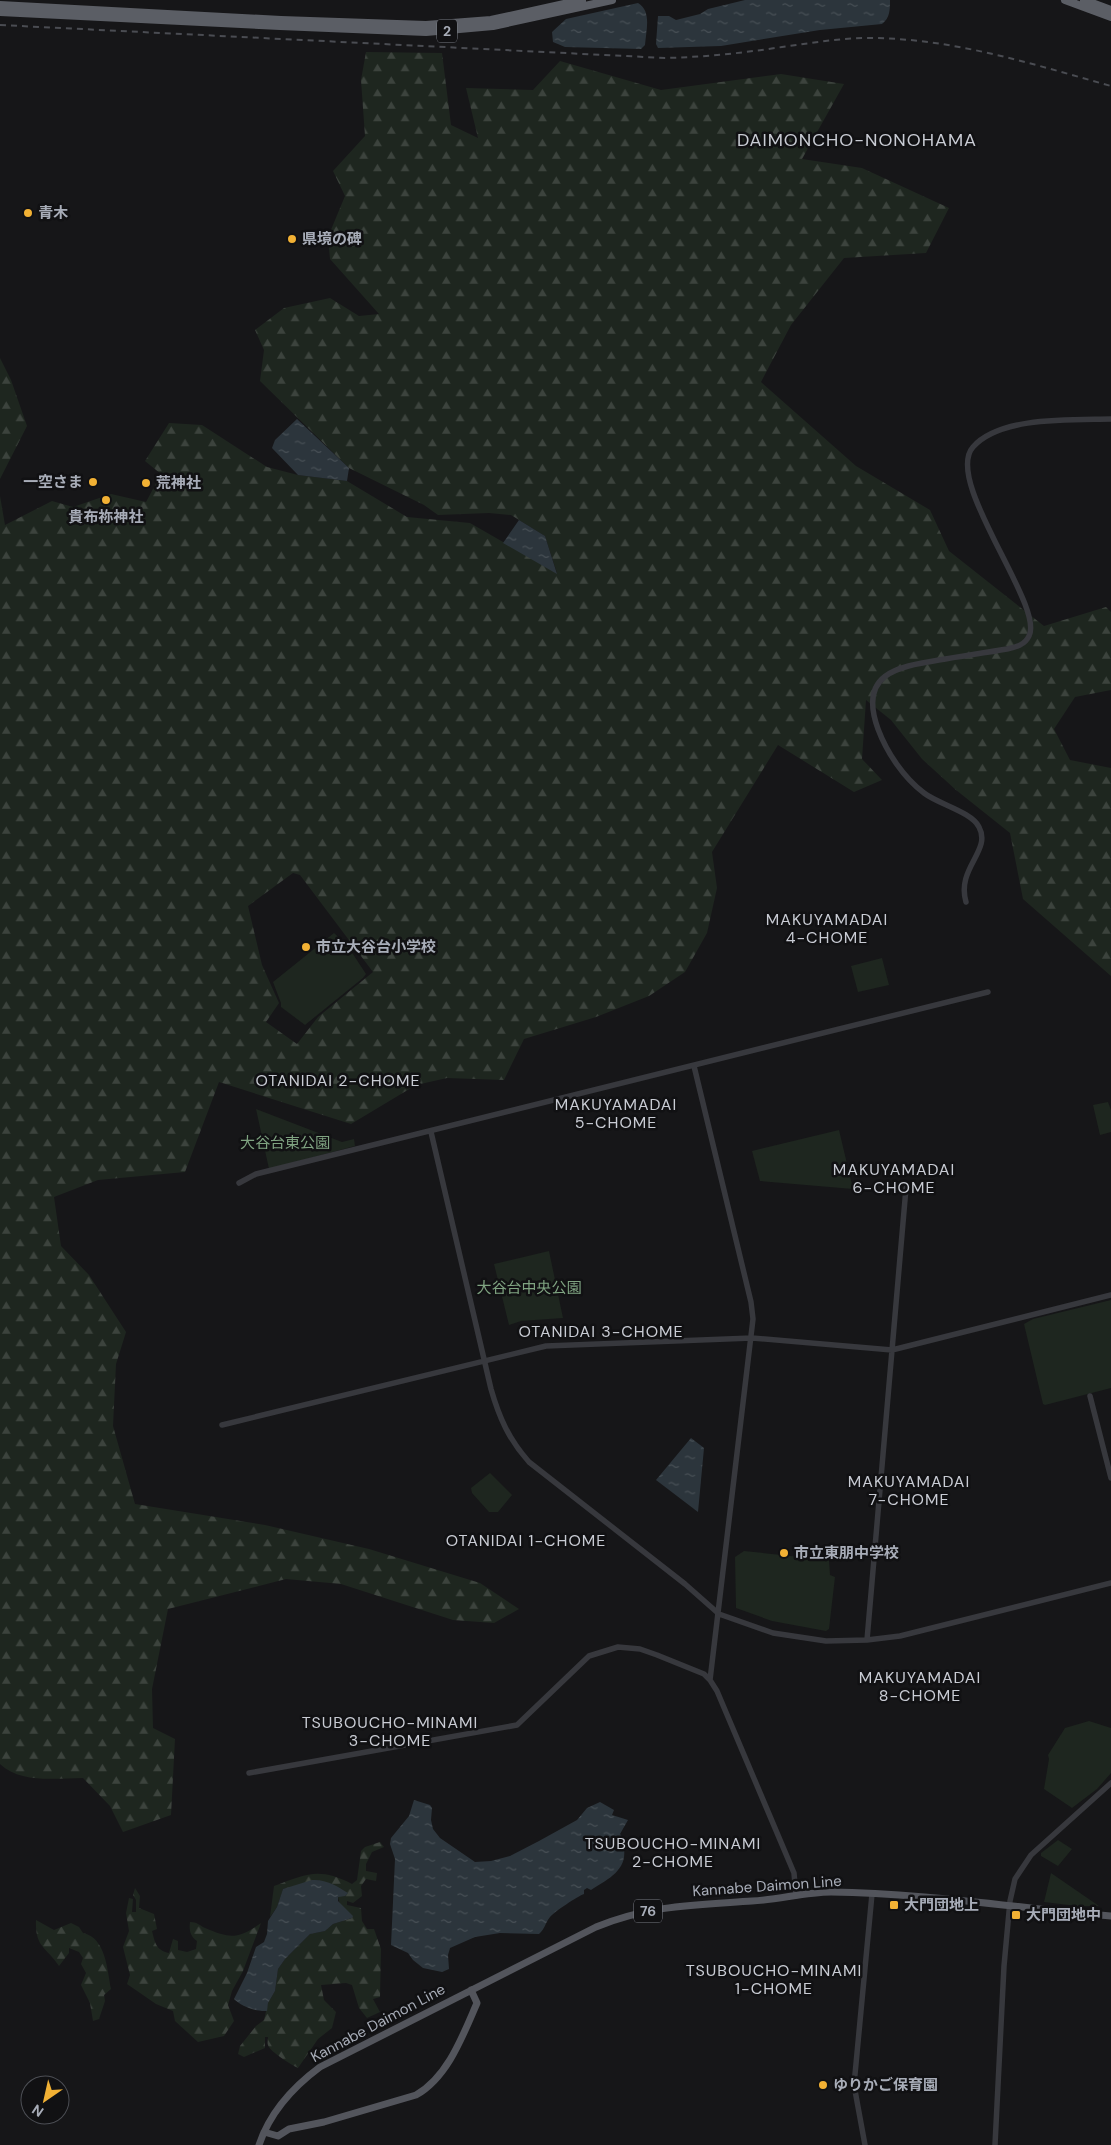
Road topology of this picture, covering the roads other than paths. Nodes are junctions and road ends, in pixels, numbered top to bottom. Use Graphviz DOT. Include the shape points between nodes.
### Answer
graph roads {
  1 [pos="582,0"];
  2 [pos="612,0"];
  3 [pos="1065,0"];
  4 [pos="1084,0"];
  5 [pos="0,3"];
  6 [pos="1111,10"];
  7 [pos="0,12"];
  8 [pos="1111,17"];
  9 [pos="1111,419"];
  10 [pos="966,902"];
  11 [pos="988,992"];
  12 [pos="694,1066"];
  13 [pos="431,1132"];
  14 [pos="239,1183"];
  15 [pos="906,1188"];
  16 [pos="1111,1295"];
  17 [pos="752,1338"];
  18 [pos="892,1350"];
  19 [pos="485,1360"];
  20 [pos="1090,1396"];
  21 [pos="222,1425"];
  22 [pos="1111,1478"];
  23 [pos="1111,1583"];
  24 [pos="719,1614"];
  25 [pos="868,1640"];
  26 [pos="710,1680"];
  27 [pos="249,1773"];
  28 [pos="1111,1783"];
  29 [pos="872,1894"];
  30 [pos="796,1896"];
  31 [pos="1009,1907"];
  32 [pos="1111,1916"];
  33 [pos="472,1990"];
  34 [pos="264,2132"];
  35 [pos="259,2145"];
  36 [pos="864,2145"];
  37 [pos="995,2145"];
  1 -- 5 [label="highway, 2" via="491,20 426,25"];
  2 -- 7 [label="highway, 2" via="493,26 426,32"];
  3 -- 8 [label="highway"];
  4 -- 6 [label="highway"];
  9 -- 10 [label="street" via="1014,425 984,438 972,448 967,462 973,491 1027,608 1031,628 1029,637 1019,646 1007,649 904,666 883,678 872,697 881,736 904,774 926,795 966,815 980,828 981,848 966,873"];
  11 -- 12 [label="street"];
  12 -- 13 [label="street"];
  12 -- 17 [label="street" via="751,1302"];
  13 -- 14 [label="street" via="256,1174"];
  13 -- 19 [label="street"];
  15 -- 18 [label="street"];
  16 -- 18 [label="street"];
  17 -- 18 [label="street"];
  17 -- 19 [label="street" via="546,1346"];
  17 -- 24 [label="street"];
  18 -- 25 [label="street"];
  19 -- 21 [label="street"];
  19 -- 24 [label="street" via="503,1426 529,1462"];
  20 -- 22 [label="street"];
  23 -- 25 [label="street" via="917,1632"];
  24 -- 25 [label="street" via="773,1633 826,1641"];
  24 -- 26 [label="street"];
  26 -- 27 [label="street" via="704,1674 665,1658 618,1647 589,1656 517,1725"];
  26 -- 30 [label="street" via="794,1873"];
  28 -- 31 [label="street" via="1031,1855 1017,1875"];
  29 -- 30 [label="main road, Kannabe Daimon Line / 76" via="829,1892"];
  29 -- 31 [label="main road, Kannabe Daimon Line / 76"];
  29 -- 36 [label="street" via="854,2085"];
  30 -- 33 [label="main road, Kannabe Daimon Line / 76" via="667,1907 629,1914 596,1927"];
  31 -- 32 [label="main road, Kannabe Daimon Line / 76"];
  31 -- 37 [label="street"];
  33 -- 34 [label="main road, Kannabe Daimon Line / 76" via="320,2066 287,2096"];
  33 -- 34 [label="main road" via="477,2003 444,2069 429,2087 416,2095 289,2129 278,2136"];
  34 -- 35 [label="main road, Kannabe Daimon Line / 76"];
}
